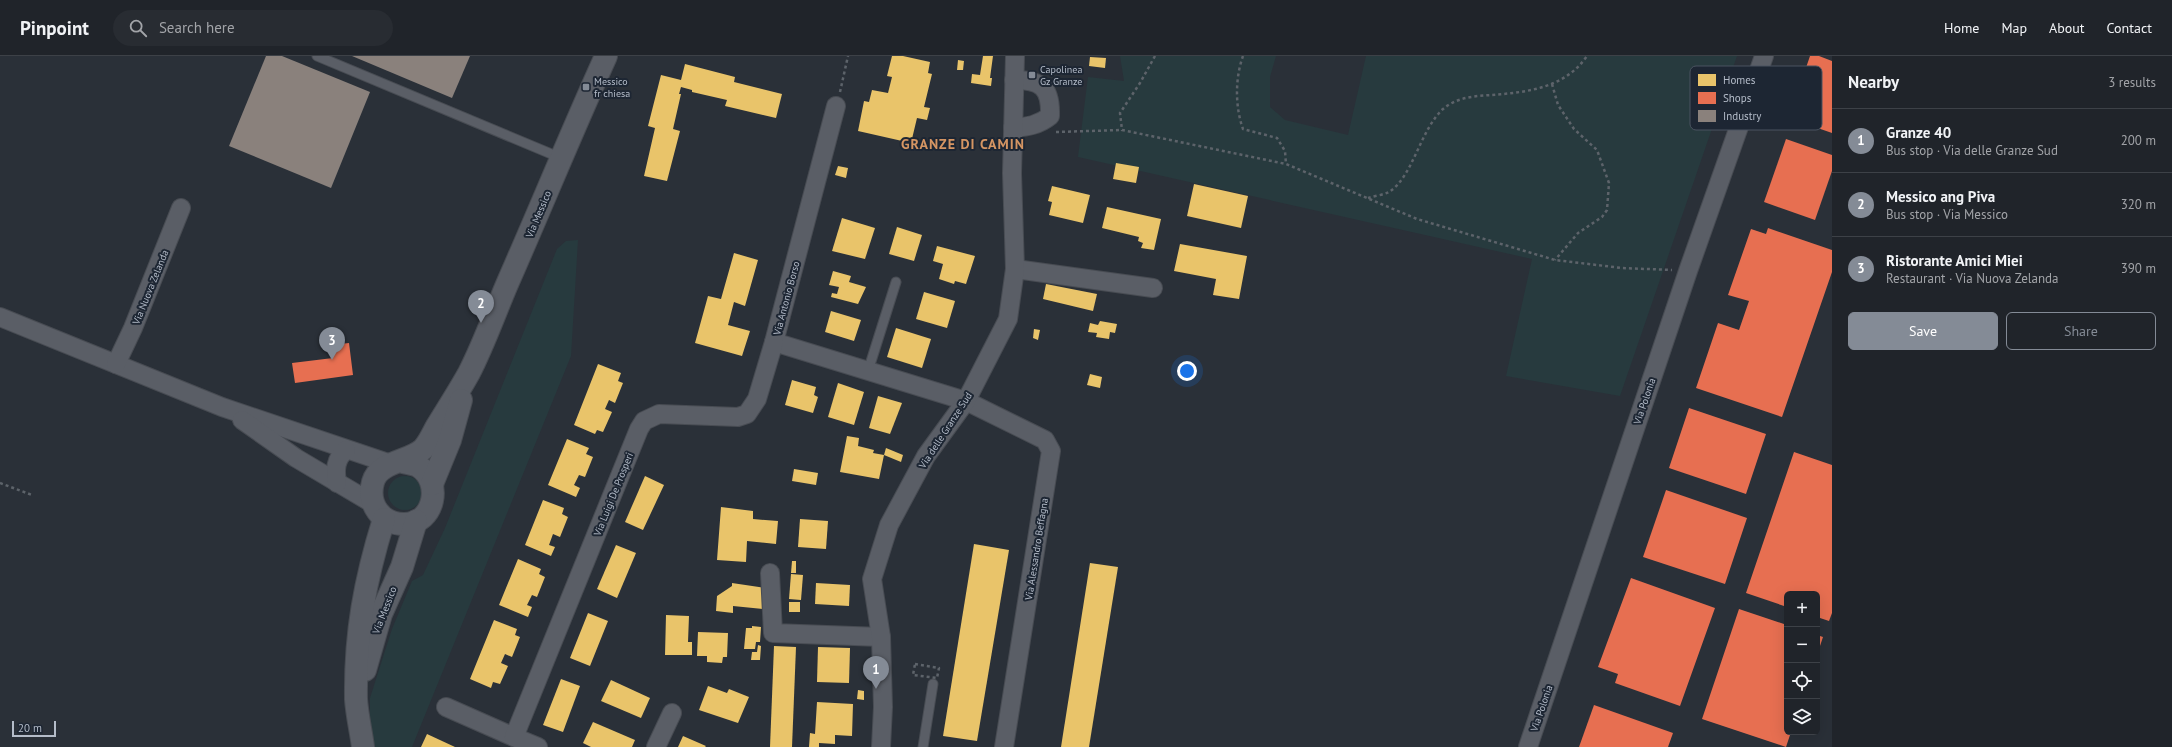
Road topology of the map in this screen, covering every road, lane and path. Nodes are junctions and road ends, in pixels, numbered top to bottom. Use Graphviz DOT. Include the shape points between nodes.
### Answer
graph roads {
  1 [pos="317,56"];
  2 [pos="606,56"];
  3 [pos="848,56"];
  4 [pos="1015,56"];
  5 [pos="1155,56"];
  6 [pos="1243,56"];
  7 [pos="1587,56"];
  8 [pos="1764,56"];
  9 [pos="1760,66"];
  10 [pos="1014,80"];
  11 [pos="1552,84"];
  12 [pos="836,106"];
  13 [pos="1031,126"];
  14 [pos="1013,128"];
  15 [pos="1122,130"];
  16 [pos="1738,130"];
  17 [pos="561,158"];
  18 [pos="1286,164"];
  19 [pos="1368,198"];
  20 [pos="181,208"];
  21 [pos="1554,260"];
  22 [pos="1015,269"];
  23 [pos="1688,271"];
  24 [pos="896,282"];
  25 [pos="1153,288"];
  26 [pos="0,318"];
  27 [pos="774,342"];
  28 [pos="116,364"];
  29 [pos="470,371"];
  30 [pos="868,371"];
  31 [pos="966,401"];
  32 [pos="222,407"];
  33 [pos="346,450"];
  34 [pos="397,463"];
  35 [pos="0,483"];
  36 [pos="337,483"];
  37 [pos="432,484"];
  38 [pos="32,495"];
  39 [pos="378,511"];
  40 [pos="416,521"];
  41 [pos="770,573"];
  42 [pos="881,637"];
  43 [pos="915,664"];
  44 [pos="933,684"];
  45 [pos="356,700"];
  46 [pos="446,707"];
  47 [pos="672,713"];
  48 [pos="514,737"];
  49 [pos="363,747"];
  50 [pos="538,747"];
  51 [pos="656,747"];
  52 [pos="881,747"];
  53 [pos="922,747"];
  54 [pos="1004,747"];
  55 [pos="1528,747"];
  1 -- 17 [label="lane"];
  2 -- 17 [label="street, Via Messico"];
  3 -- 12 [label="path"];
  4 -- 10 [label="street, Via delle Granze Sud"];
  5 -- 15 [label="path" via="1120,113"];
  6 -- 18 [label="path" via="1239,68 1237,112 1243,129 1277,138 1285,151"];
  7 -- 11 [label="path" via="1580,67"];
  8 -- 9 [label="street, Via Polonia"];
  10 -- 13 [label="street" via="1028,80 1047,90 1051,103 1050,116"];
  10 -- 14 [label="street, Via delle Granze Sud"];
  11 -- 19 [label="path" via="1537,89 1458,99 1432,120 1400,183 1388,192"];
  11 -- 21 [label="path" via="1558,105 1574,129 1597,150 1608,183 1607,210 1602,217 1578,233"];
  12 -- 27 [label="street, Via Antonio Borso"];
  13 -- 14 [label="street"];
  13 -- 15 [label="path" via="1040,132"];
  14 -- 22 [label="street, Via delle Granze Sud"];
  15 -- 18 [label="path"];
  16 -- 23 [label="street, Via Polonia"];
  17 -- 29 [label="street, Via Messico"];
  18 -- 19 [label="path" via="1343,190"];
  19 -- 21 [label="path" via="1417,219"];
  20 -- 28 [label="street, Via Nuova Zelanda"];
  21 -- 23 [label="path" via="1622,268"];
  22 -- 25 [label="street"];
  22 -- 31 [label="street, Via delle Granze Sud" via="1008,319"];
  23 -- 55 [label="street, Via Polonia"];
  24 -- 30 [label="lane"];
  26 -- 28 [label="street"];
  27 -- 30 [label="street, Via Antonio Borso"];
  27 -- 48 [label="street, Via Luigi De Prosperi" via="757,399 747,414 738,417 659,414 650,416 641,425"];
  28 -- 32 [label="street"];
  29 -- 34 [label="street, Via Messico" via="424,448"];
  29 -- 37 [label="street, Via Messico" via="450,440"];
  30 -- 31 [label="street, Via Antonio Borso"];
  31 -- 42 [label="street, Via delle Granze Sud" via="926,456 889,525 872,579"];
  31 -- 54 [label="street, Via Alessandro Beffagna" via="1044,440 1051,451"];
  32 -- 33 [label="street"];
  32 -- 36 [label="street"];
  33 -- 34 [label="street"];
  33 -- 36 [label="street" via="338,456 335,471"];
  34 -- 37 [label="street" via="417,466 425,472"];
  34 -- 39 [label="street, Via Messico" via="379,471 374,479 371,489"];
  35 -- 38 [label="path"];
  36 -- 39 [label="street"];
  37 -- 40 [label="street, Via Messico" via="432,504 425,515"];
  39 -- 40 [label="street" via="405,524"];
  39 -- 45 [label="street, Via Messico" via="373,555 360,612"];
  40 -- 45 [label="street, Via Messico" via="402,567 381,614"];
  41 -- 42 [label="street" via="773,633"];
  42 -- 52 [label="street, Via delle Granze Sud" via="884,707"];
  43 -- 43 [label="path" via="913,675 937,678 939,668"];
  44 -- 53 [label="lane"];
  45 -- 49 [label="street, Via Messico"];
  46 -- 48 [label="street"];
  47 -- 51 [label="street"];
  48 -- 50 [label="street"];
}
